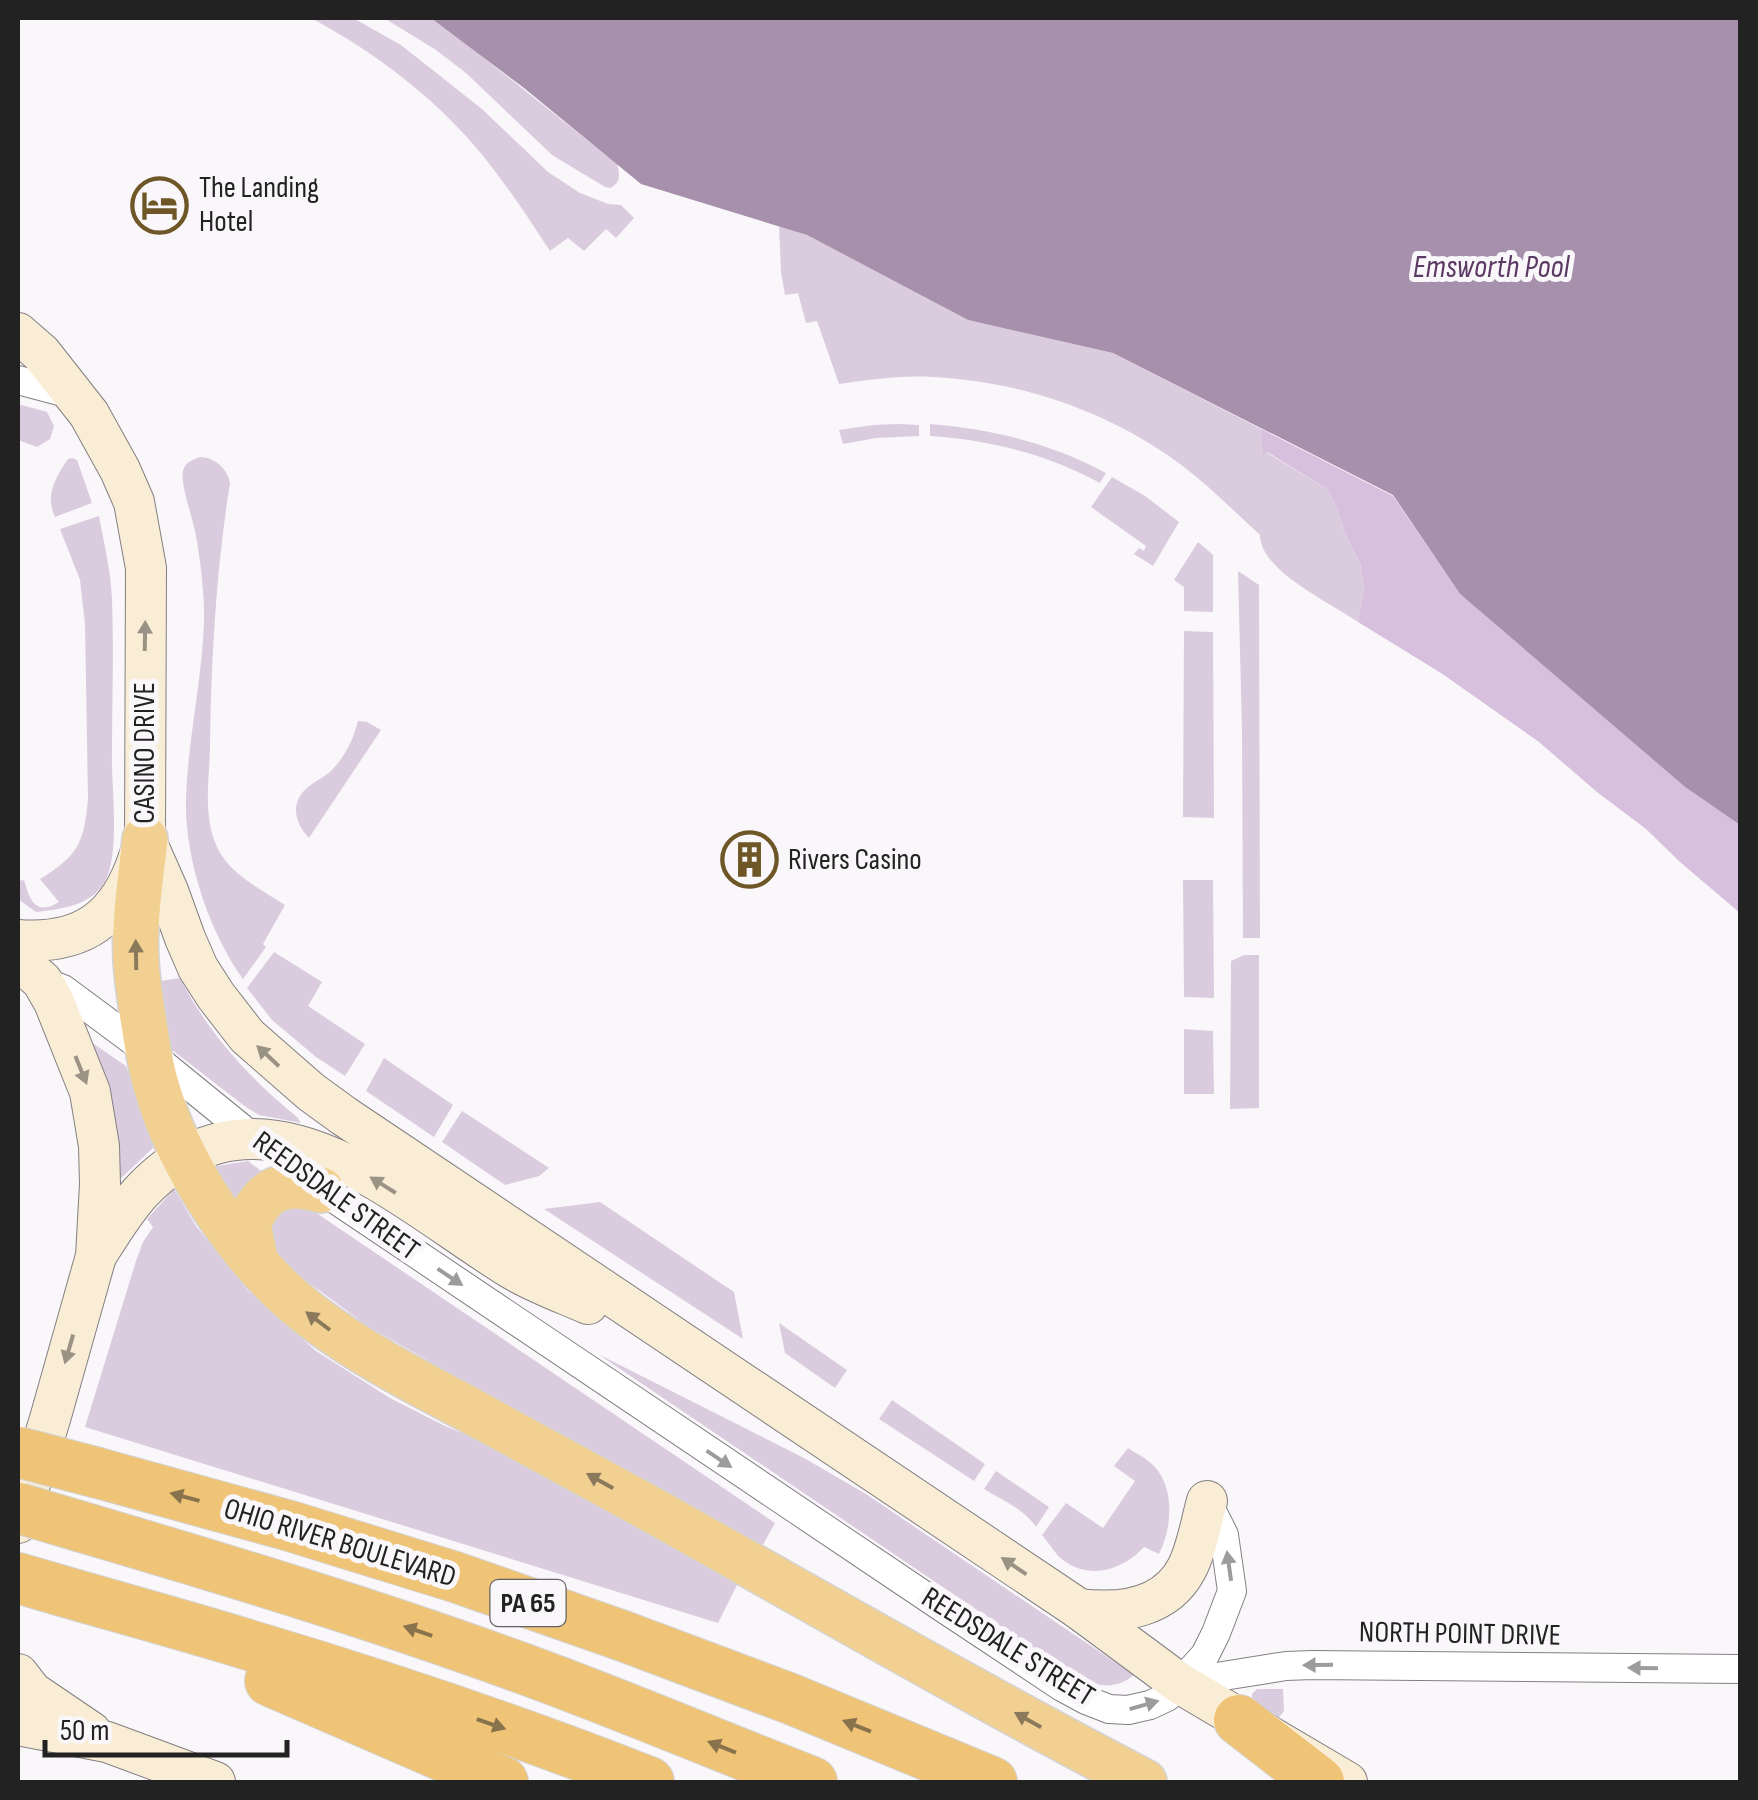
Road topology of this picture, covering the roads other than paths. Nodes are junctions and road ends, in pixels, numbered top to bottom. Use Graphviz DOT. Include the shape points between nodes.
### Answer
graph roads {
  1 [pos="18,333"];
  2 [pos="18,380"];
  3 [pos="74,395"];
  4 [pos="146,839"];
  5 [pos="18,940"];
  6 [pos="30,971"];
  7 [pos="148,1052"];
  8 [pos="256,1140"];
  9 [pos="184,1156"];
  10 [pos="320,1190"];
  11 [pos="96,1256"];
  12 [pos="256,1263"];
  13 [pos="684,1346"];
  14 [pos="18,1452"];
  15 [pos="1206,1501"];
  16 [pos="18,1508"];
  17 [pos="18,1523"];
  18 [pos="40,1584"];
  19 [pos="1079,1609"];
  20 [pos="1740,1669"];
  21 [pos="18,1674"];
  22 [pos="1180,1683"];
  23 [pos="1239,1720"];
  24 [pos="18,1725"];
  25 [pos="106,1742"];
  26 [pos="974,1776"];
  27 [pos="215,1782"];
  28 [pos="502,1782"];
  29 [pos="649,1782"];
  30 [pos="812,1782"];
  31 [pos="1144,1782"];
  32 [pos="1319,1782"];
  33 [pos="1347,1782"];
  1 -- 3 [label="main road, CASINO DRIVE"];
  2 -- 3 [label="street"];
  4 -- 3 [label="main road, CASINO DRIVE, one-way" via="146,566 134,502"];
  4 -- 5 [label="main road" via="121,899 91,928"];
  7 -- 4 [label="highway, one-way" via="136,972"];
  13 -- 4 [label="main road, CASINO DRIVE, one-way" via="344,1116 247,1036 198,968"];
  6 -- 7 [label="street, REEDSDALE STREET"];
  6 -- 11 [label="main road, one-way" via="54,1002 90,1092 99,1146"];
  7 -- 8 [label="street, REEDSDALE STREET"];
  7 -- 9 [label="highway"];
  8 -- 9 [label="main road" via="228,1141"];
  8 -- 10 [label="street, REEDSDALE STREET"];
  13 -- 8 [label="main road, one-way" via="515,1272 352,1165 300,1145"];
  9 -- 11 [label="main road" via="141,1192"];
  9 -- 12 [label="highway"];
  10 -- 12 [label="highway" via="292,1184 264,1196 248,1224"];
  10 -- 22 [label="street, REEDSDALE STREET, one-way" via="1074,1694 1128,1710 1167,1697"];
  11 -- 17 [label="main road, one-way"];
  31 -- 12 [label="highway, one-way" via="390,1367 342,1338"];
  19 -- 13 [label="main road, one-way"];
  26 -- 14 [label="highway, OHIO RIVER BOULEVARD / PA 65, one-way, bridge" via="791,1699 455,1578"];
  15 -- 19 [label="main road" via="1176,1586 1129,1611"];
  22 -- 15 [label="street, one-way" via="1205,1655 1232,1591 1224,1535"];
  30 -- 16 [label="highway, one-way, bridge" via="434,1637"];
  18 -- 28 [label="highway"];
  18 -- 29 [label="highway, one-way" via="414,1698"];
  19 -- 22 [label="main road"];
  20 -- 22 [label="street, NORTH POINT DRIVE, one-way" via="1312,1665"];
  21 -- 25 [label="main road" via="32,1692"];
  22 -- 23 [label="main road"];
  23 -- 32 [label="highway"];
  23 -- 33 [label="main road"];
  24 -- 25 [label="main road"];
  25 -- 27 [label="main road"];
}
